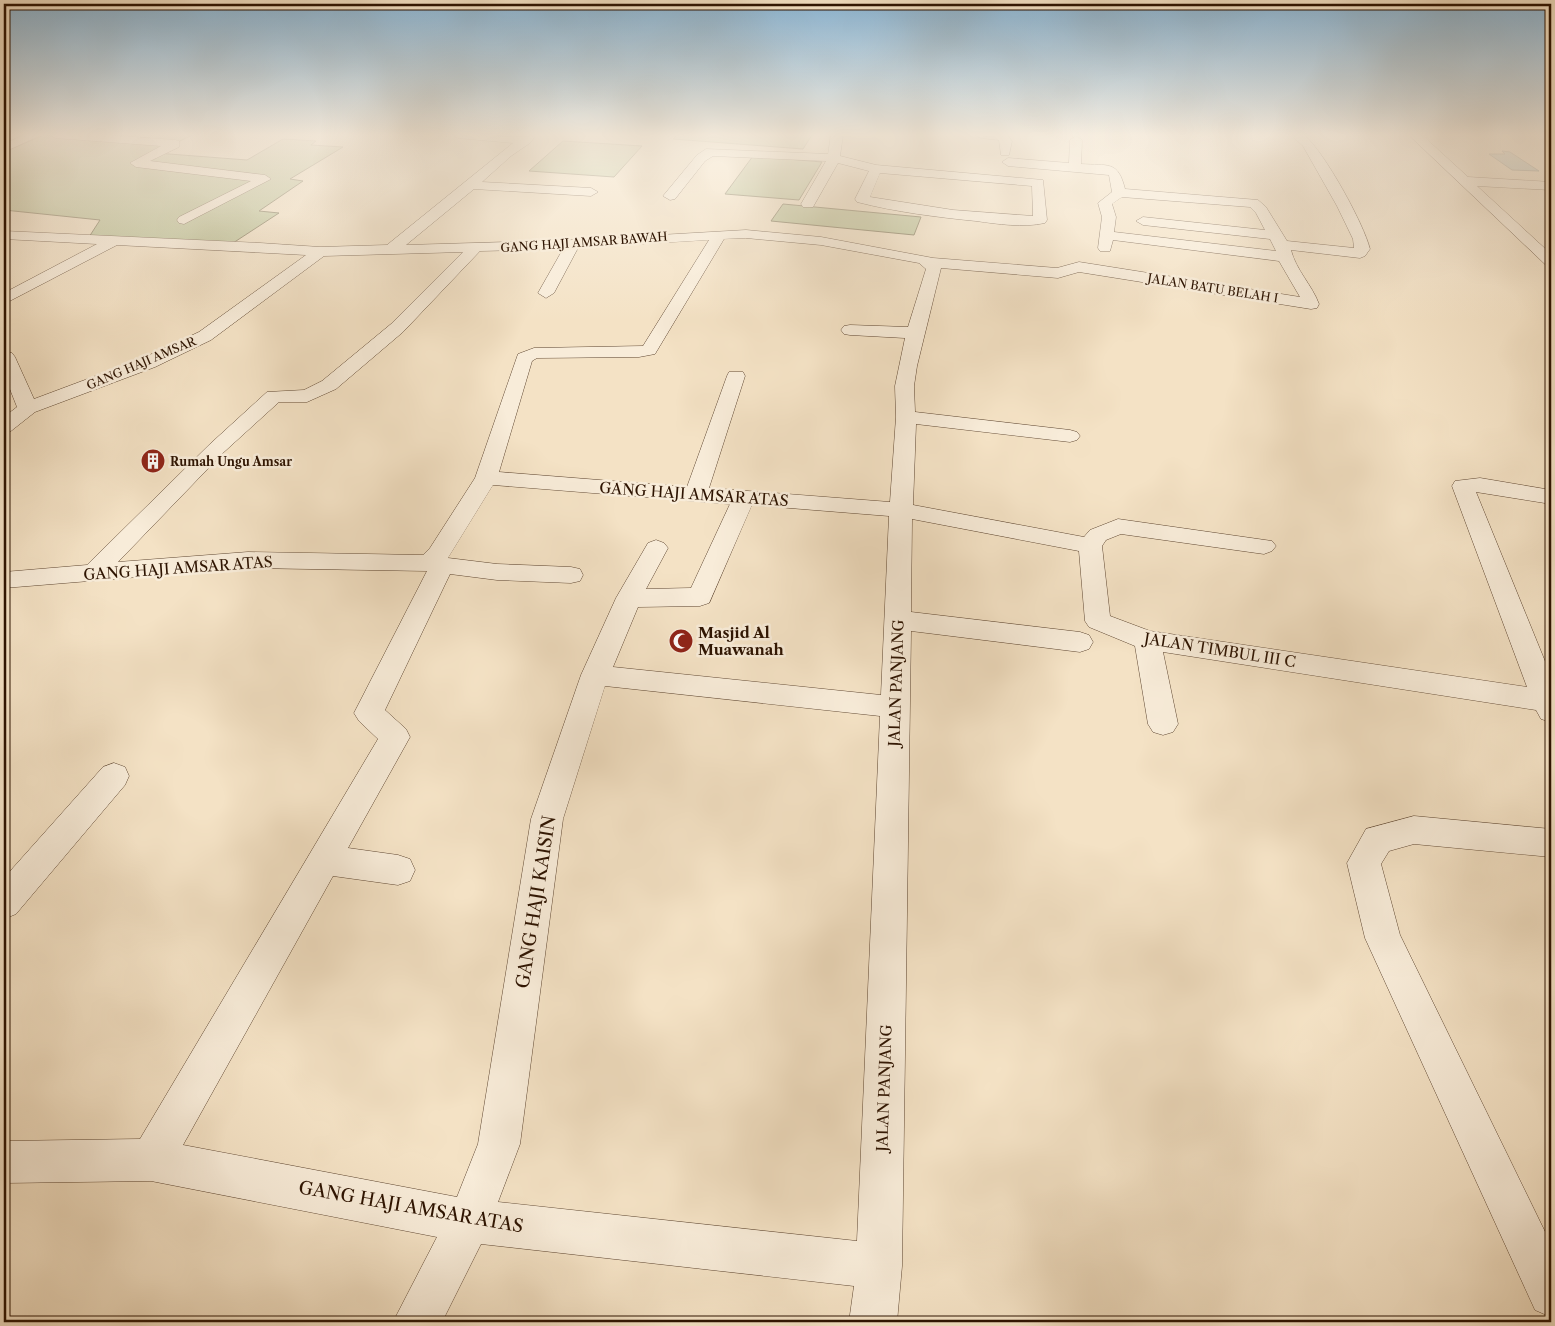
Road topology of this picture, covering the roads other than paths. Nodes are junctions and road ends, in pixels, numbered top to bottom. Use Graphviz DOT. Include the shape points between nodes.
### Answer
graph roads {
  1 [pos="230,197"];
  2 [pos="459,197"];
  3 [pos="812,197"];
  4 [pos="862,197"];
  5 [pos="1040,197"];
  6 [pos="1115,197"];
  7 [pos="1162,197"];
  8 [pos="1339,197"];
  9 [pos="1483,197"];
  10 [pos="808,204"];
  11 [pos="184,220"];
  12 [pos="1140,221"];
  13 [pos="720,234"];
  14 [pos="4,235"];
  15 [pos="1116,236"];
  16 [pos="116,240"];
  17 [pos="573,244"];
  18 [pos="1280,246"];
  19 [pos="475,248"];
  20 [pos="1105,248"];
  21 [pos="390,250"];
  22 [pos="1545,250"];
  23 [pos="320,252"];
  24 [pos="929,262"];
  25 [pos="1551,262"];
  26 [pos="546,293"];
  27 [pos="4,299"];
  28 [pos="850,330"];
  29 [pos="914,333"];
  30 [pos="4,357"];
  31 [pos="736,376"];
  32 [pos="28,408"];
  33 [pos="906,417"];
  34 [pos="4,427"];
  35 [pos="1070,436"];
  36 [pos="486,478"];
  37 [pos="696,494"];
  38 [pos="1551,497"];
  39 [pos="744,498"];
  40 [pos="901,510"];
  41 [pos="1090,546"];
  42 [pos="1264,546"];
  43 [pos="656,548"];
  44 [pos="437,560"];
  45 [pos="93,574"];
  46 [pos="571,576"];
  47 [pos="4,580"];
  48 [pos="629,598"];
  49 [pos="898,620"];
  50 [pos="1147,640"];
  51 [pos="1080,642"];
  52 [pos="595,675"];
  53 [pos="1550,704"];
  54 [pos="895,708"];
  55 [pos="1163,724"];
  56 [pos="114,776"];
  57 [pos="1551,843"];
  58 [pos="324,860"];
  59 [pos="398,870"];
  60 [pos="4,903"];
  61 [pos="151,1160"];
  62 [pos="4,1162"];
  63 [pos="469,1221"];
  64 [pos="878,1266"];
  65 [pos="1551,1294"];
  66 [pos="417,1322"];
  67 [pos="873,1322"];
  1 -- 11 [label="street"];
  2 -- 21 [label="street"];
  3 -- 10 [label="street"];
  4 -- 5 [label="street" via="862,200 889,205 1026,222 1040,220"];
  6 -- 20 [label="street" via="1106,203"];
  7 -- 18 [label="street" via="1253,203 1260,207"];
  8 -- 18 [label="street" via="1360,239 1360,253"];
  9 -- 22 [label="street"];
  12 -- 18 [label="street"];
  13 -- 17 [label="street, GANG HAJI AMSAR BAWAH"];
  13 -- 24 [label="street" via="813,240 891,252"];
  13 -- 36 [label="street" via="649,350 534,353 524,358"];
  14 -- 16 [label="street, GANG HAJI AMSAR BAWAH"];
  15 -- 18 [label="street"];
  16 -- 23 [label="street, GANG HAJI AMSAR BAWAH"];
  16 -- 27 [label="street"];
  17 -- 19 [label="street, GANG HAJI AMSAR BAWAH"];
  17 -- 26 [label="street"];
  18 -- 24 [label="street, JALAN BATU BELAH I" via="1292,273 1308,293 1311,304 1079,267 1058,273"];
  19 -- 21 [label="street, GANG HAJI AMSAR BAWAH"];
  19 -- 45 [label="street" via="397,328 329,386 307,396 274,396 217,448"];
  21 -- 23 [label="street, GANG HAJI AMSAR BAWAH"];
  22 -- 25 [label="street"];
  23 -- 32 [label="street, GANG HAJI AMSAR" via="205,336 148,363"];
  24 -- 29 [label="street, JALAN PANJANG" via="934,269"];
  28 -- 29 [label="street"];
  29 -- 33 [label="street, JALAN PANJANG" via="903,403"];
  30 -- 32 [label="street"];
  31 -- 37 [label="street"];
  32 -- 34 [label="street, GANG HAJI AMSAR"];
  33 -- 35 [label="street"];
  33 -- 40 [label="street, JALAN PANJANG"];
  36 -- 37 [label="street, GANG HAJI AMSAR ATAS"];
  36 -- 44 [label="street"];
  37 -- 39 [label="street, GANG HAJI AMSAR ATAS"];
  38 -- 53 [label="street" via="1480,485 1463,486"];
  39 -- 40 [label="street, GANG HAJI AMSAR ATAS"];
  39 -- 48 [label="street" via="700,597"];
  40 -- 41 [label="street"];
  40 -- 49 [label="street, JALAN PANJANG"];
  41 -- 42 [label="street" via="1098,534 1118,526"];
  41 -- 50 [label="street, JALAN TIMBUL III C" via="1098,621"];
  43 -- 48 [label="street, GANG HAJI KAISIN"];
  44 -- 45 [label="street, GANG HAJI AMSAR ATAS" via="248,560"];
  44 -- 46 [label="street, GANG HAJI AMSAR ATAS" via="497,572"];
  44 -- 58 [label="street" via="369,713 395,737"];
  45 -- 47 [label="street, GANG HAJI AMSAR ATAS"];
  48 -- 52 [label="street, GANG HAJI KAISIN"];
  49 -- 51 [label="street"];
  49 -- 54 [label="street, JALAN PANJANG"];
  50 -- 53 [label="street, JALAN TIMBUL III C"];
  50 -- 55 [label="street"];
  52 -- 54 [label="street"];
  52 -- 63 [label="street, GANG HAJI KAISIN" via="547,819 499,1144"];
  54 -- 64 [label="street, JALAN PANJANG"];
  56 -- 60 [label="street"];
  57 -- 65 [label="street" via="1414,830 1378,839 1364,863 1383,938"];
  58 -- 59 [label="street"];
  58 -- 61 [label="street"];
  61 -- 62 [label="street, GANG HAJI AMSAR ATAS"];
  61 -- 63 [label="street, GANG HAJI AMSAR ATAS"];
  63 -- 64 [label="street, GANG HAJI AMSAR ATAS"];
  63 -- 66 [label="street, GANG HAJI KAISIN"];
  64 -- 67 [label="street, JALAN PANJANG"];
}
